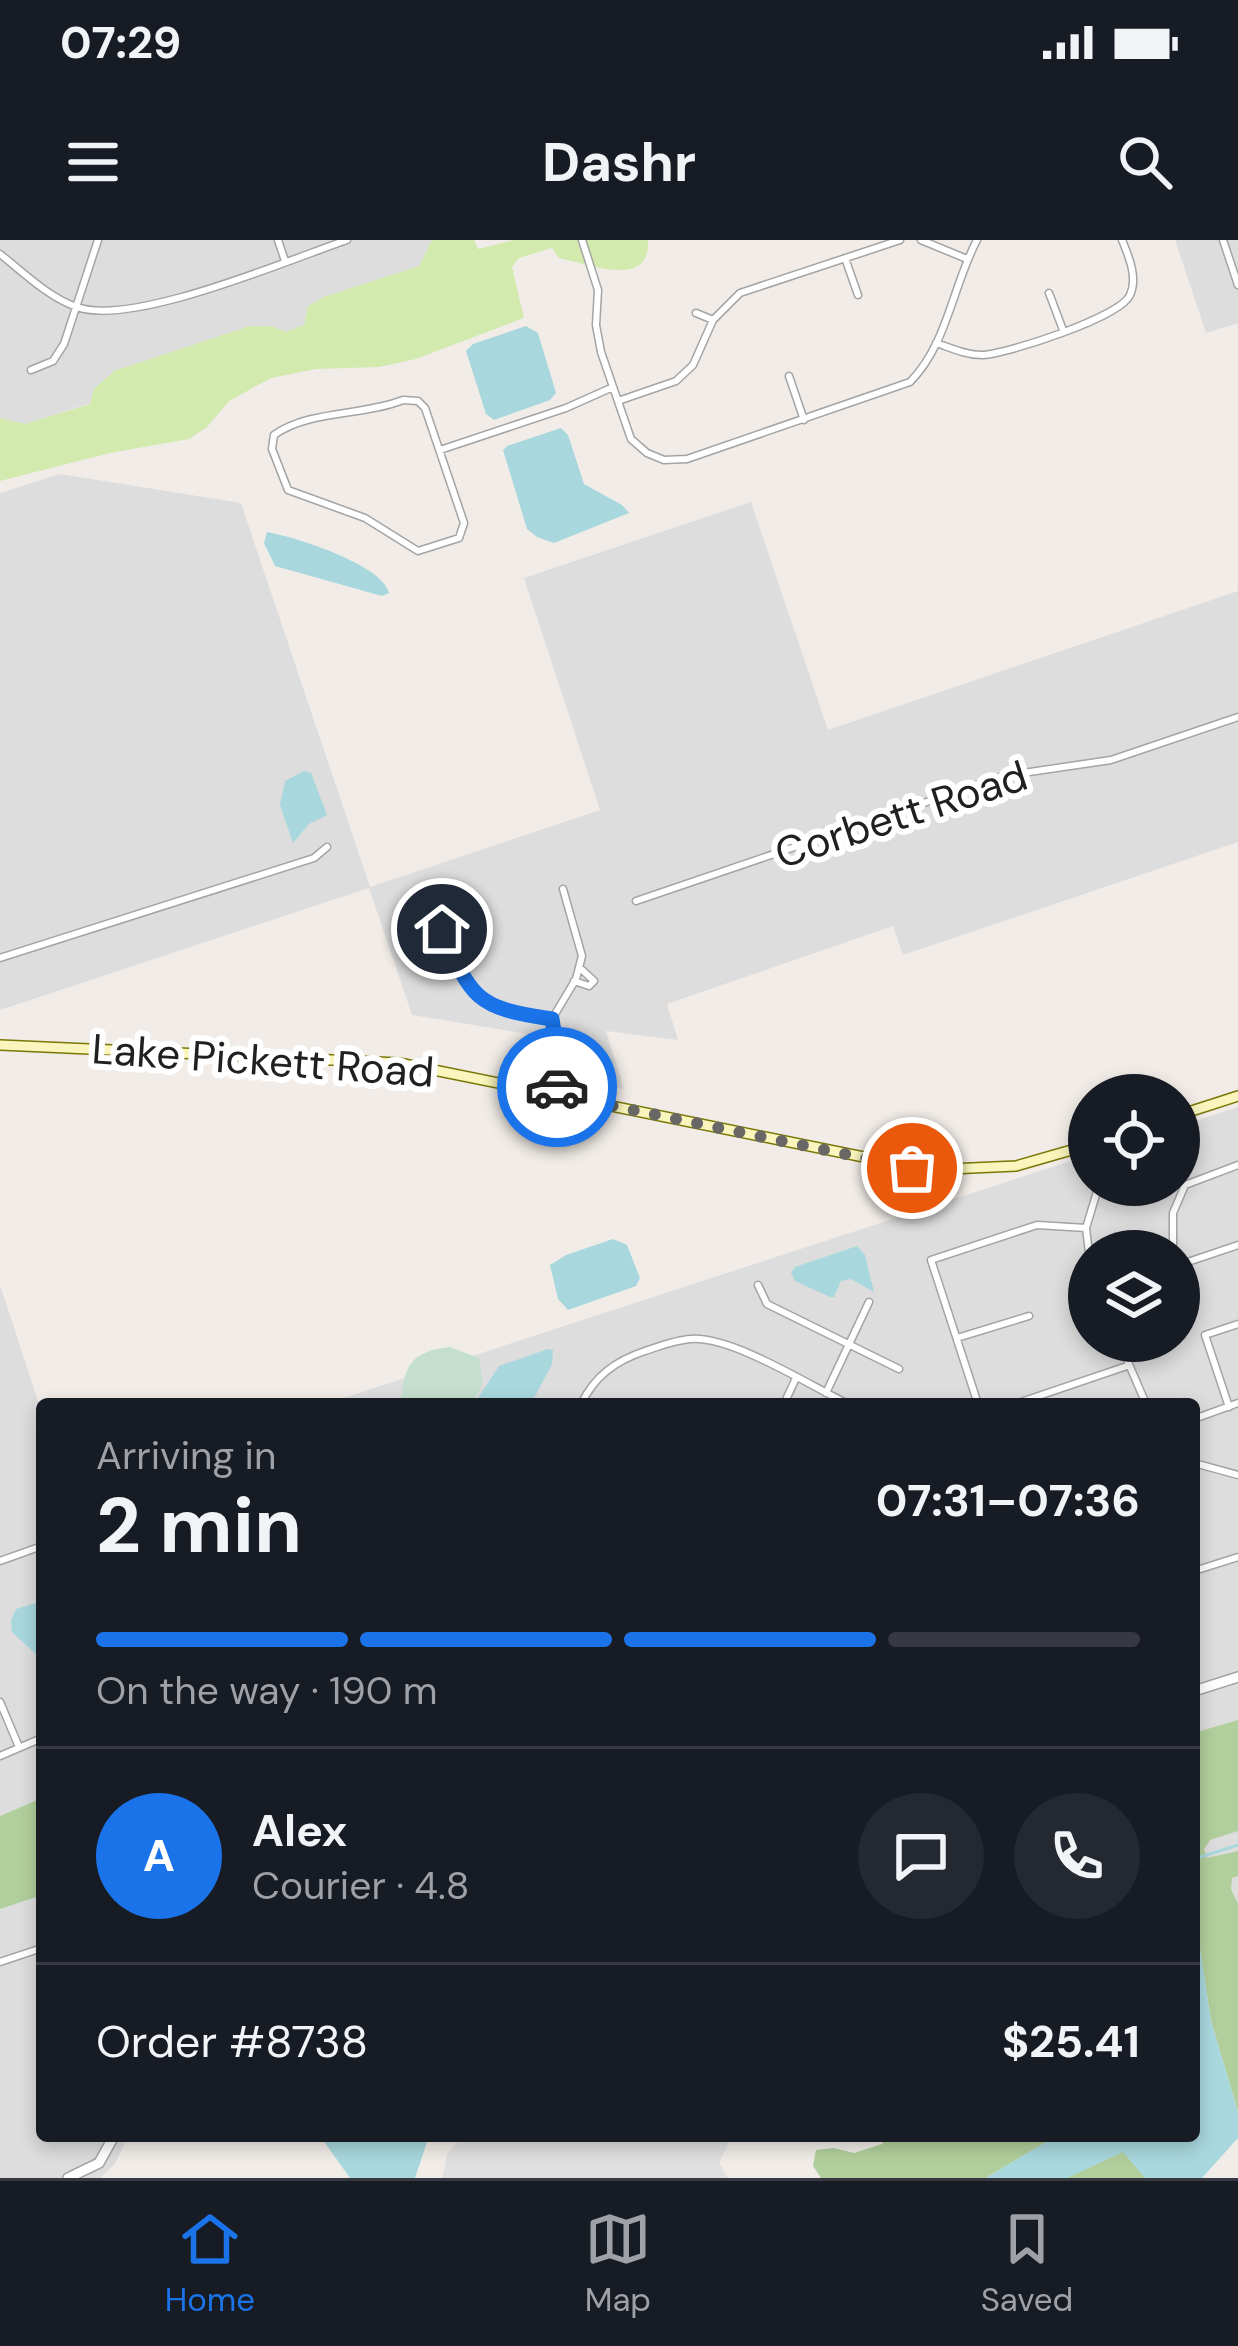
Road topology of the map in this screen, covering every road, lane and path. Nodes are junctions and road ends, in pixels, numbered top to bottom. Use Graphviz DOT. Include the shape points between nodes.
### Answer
graph roads {
  1 [pos="98,240"];
  2 [pos="278,240"];
  3 [pos="347,240"];
  4 [pos="582,240"];
  5 [pos="900,240"];
  6 [pos="921,240"];
  7 [pos="977,240"];
  8 [pos="1122,240"];
  9 [pos="1223,240"];
  10 [pos="0,254"];
  11 [pos="845,258"];
  12 [pos="967,259"];
  13 [pos="285,261"];
  14 [pos="1238,285"];
  15 [pos="1049,292"];
  16 [pos="858,295"];
  17 [pos="78,308"];
  18 [pos="696,313"];
  19 [pos="713,320"];
  20 [pos="1063,330"];
  21 [pos="936,343"];
  22 [pos="31,370"];
  23 [pos="789,376"];
  24 [pos="613,387"];
  25 [pos="618,401"];
  26 [pos="804,420"];
  27 [pos="440,450"];
  28 [pos="1238,716"];
  29 [pos="327,847"];
  30 [pos="562,889"];
  31 [pos="635,901"];
  32 [pos="442,929"];
  33 [pos="0,958"];
  34 [pos="580,968"];
  35 [pos="574,981"];
  36 [pos="552,1019"];
  37 [pos="0,1045"];
  38 [pos="556,1094"];
  39 [pos="1238,1096"];
  40 [pos="1200,1108"];
  41 [pos="1068,1151"];
  42 [pos="1238,1165"];
  43 [pos="1093,1206"];
  44 [pos="1086,1228"];
  45 [pos="1173,1230"];
  46 [pos="1238,1245"];
  47 [pos="1200,1258"];
  48 [pos="758,1285"];
  49 [pos="869,1302"];
  50 [pos="1029,1316"];
  51 [pos="1238,1324"];
  52 [pos="957,1338"];
  53 [pos="849,1344"];
  54 [pos="1126,1362"];
  55 [pos="1127,1366"];
  56 [pos="899,1369"];
  57 [pos="796,1379"];
  58 [pos="1053,1391"];
  59 [pos="826,1393"];
  60 [pos="585,1398"];
  61 [pos="787,1398"];
  62 [pos="836,1398"];
  63 [pos="976,1398"];
  64 [pos="1033,1398"];
  65 [pos="1056,1398"];
  66 [pos="1143,1398"];
  67 [pos="1238,1403"];
  68 [pos="1228,1407"];
  69 [pos="1200,1417"];
  70 [pos="1200,1465"];
  71 [pos="1238,1475"];
  72 [pos="36,1548"];
  73 [pos="1238,1557"];
  74 [pos="0,1561"];
  75 [pos="1200,1569"];
  76 [pos="1238,1677"];
  77 [pos="1200,1689"];
  78 [pos="0,1702"];
  79 [pos="36,1741"];
  80 [pos="20,1748"];
  81 [pos="0,1756"];
  82 [pos="36,1950"];
  83 [pos="0,1962"];
  84 [pos="111,2142"];
  85 [pos="68,2178"];
  1 -- 17 [label="street"];
  2 -- 13 [label="street"];
  3 -- 13 [label="street"];
  4 -- 24 [label="street"];
  5 -- 11 [label="street"];
  6 -- 12 [label="street"];
  7 -- 12 [label="street"];
  8 -- 20 [label="street" via="1133,273 1124,306"];
  9 -- 14 [label="street"];
  10 -- 17 [label="street"];
  11 -- 16 [label="street"];
  11 -- 19 [label="street" via="740,293"];
  12 -- 21 [label="street"];
  13 -- 17 [label="street" via="148,306"];
  15 -- 20 [label="street"];
  17 -- 22 [label="street" via="53,361"];
  18 -- 19 [label="street"];
  19 -- 25 [label="street" via="693,365 676,381"];
  20 -- 21 [label="street" via="995,354"];
  21 -- 26 [label="street" via="910,382"];
  23 -- 26 [label="street"];
  24 -- 25 [label="street"];
  24 -- 27 [label="street"];
  25 -- 26 [label="street" via="631,439 664,460"];
  27 -- 27 [label="street" via="464,531 418,551 365,518 294,494 271,442 292,425 409,399 424,408"];
  28 -- 31 [label="street, Corbett Road" via="1111,760 1003,776"];
  29 -- 33 [label="street" via="314,858"];
  30 -- 34 [label="street"];
  32 -- 36 [label="street" via="475,994 494,1008"];
  34 -- 35 [label="street"];
  34 -- 35 [label="street" via="595,980"];
  35 -- 36 [label="street"];
  36 -- 38 [label="street"];
  37 -- 38 [label="main road, Lake Pickett Road" via="354,1058"];
  38 -- 41 [label="main road, Lake Pickett Road" via="928,1170 1016,1166"];
  39 -- 40 [label="main road"];
  42 -- 45 [label="street" via="1184,1185"];
  43 -- 44 [label="street"];
  44 -- 52 [label="street" via="1037,1225 931,1260"];
  46 -- 47 [label="street"];
  48 -- 53 [label="street" via="767,1304"];
  49 -- 53 [label="street"];
  50 -- 52 [label="street"];
  51 -- 68 [label="street" via="1205,1335"];
  52 -- 63 [label="street"];
  53 -- 56 [label="street"];
  53 -- 59 [label="street"];
  54 -- 55 [label="street"];
  55 -- 58 [label="street"];
  55 -- 66 [label="street"];
  57 -- 59 [label="street"];
  57 -- 60 [label="street" via="736,1348 690,1339 617,1363"];
  57 -- 61 [label="street"];
  58 -- 64 [label="street"];
  58 -- 65 [label="street"];
  59 -- 62 [label="street"];
  67 -- 68 [label="street"];
  68 -- 69 [label="street"];
  70 -- 71 [label="street"];
  72 -- 74 [label="street"];
  73 -- 75 [label="street"];
  76 -- 77 [label="street"];
  78 -- 80 [label="street"];
  79 -- 80 [label="street"];
  80 -- 81 [label="street"];
  82 -- 83 [label="street"];
  84 -- 85 [label="street" via="99,2163"];
}
